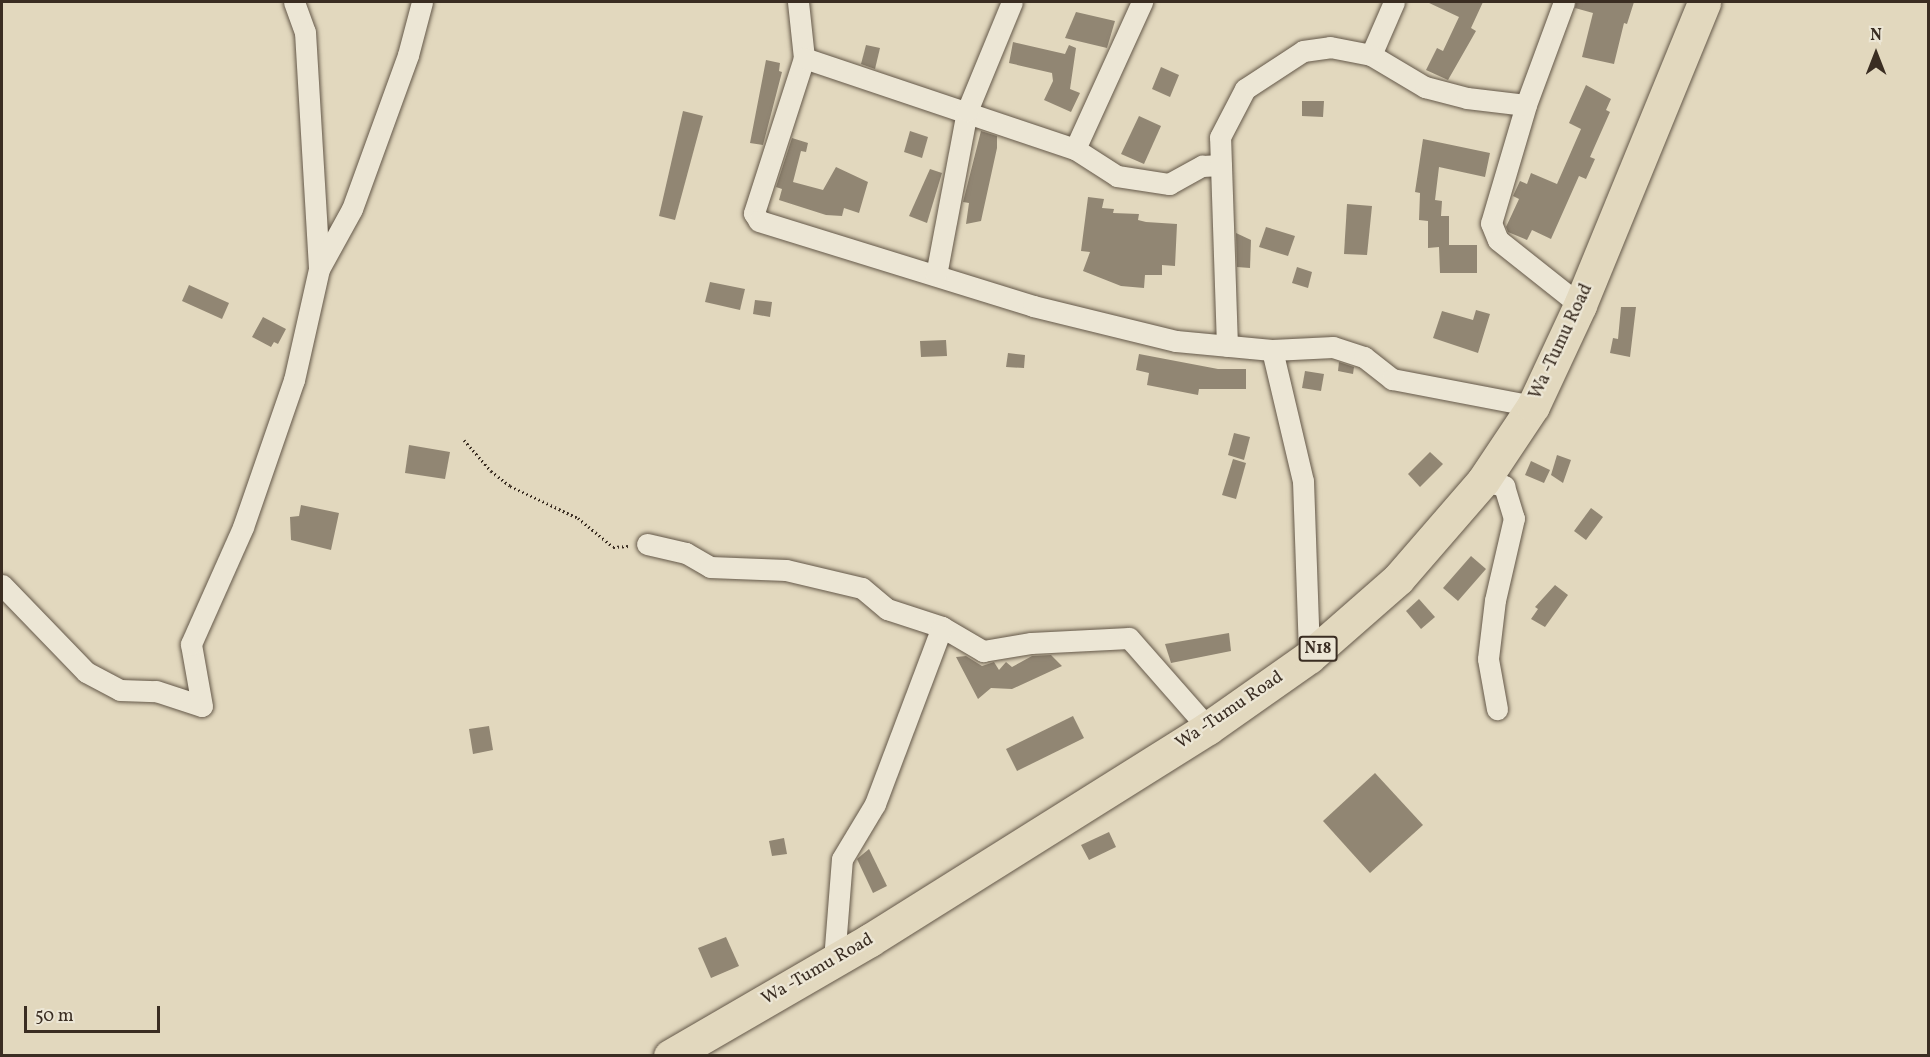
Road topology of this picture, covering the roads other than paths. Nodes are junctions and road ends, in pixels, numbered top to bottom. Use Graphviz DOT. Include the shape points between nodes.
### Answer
graph roads {
  1 [pos="294,2"];
  2 [pos="422,2"];
  3 [pos="798,2"];
  4 [pos="1012,2"];
  5 [pos="1142,2"];
  6 [pos="1394,2"];
  7 [pos="1564,2"];
  8 [pos="1704,2"];
  9 [pos="1371,55"];
  10 [pos="804,57"];
  11 [pos="1526,105"];
  12 [pos="967,111"];
  13 [pos="1075,149"];
  14 [pos="1221,165"];
  15 [pos="319,269"];
  16 [pos="936,275"];
  17 [pos="1580,305"];
  18 [pos="1227,346"];
  19 [pos="1272,350"];
  20 [pos="1533,406"];
  21 [pos="1483,481"];
  22 [pos="648,544"];
  23 [pos="2,585"];
  24 [pos="942,627"];
  25 [pos="1310,657"];
  26 [pos="1497,709"];
  27 [pos="1208,728"];
  28 [pos="834,960"];
  29 [pos="670,1056"];
  1 -- 15 [label="street" via="305,32"];
  2 -- 15 [label="street" via="408,55 352,209"];
  3 -- 10 [label="street"];
  4 -- 12 [label="street"];
  5 -- 13 [label="street"];
  6 -- 9 [label="street"];
  7 -- 11 [label="street"];
  8 -- 17 [label="highway, Wa -Tumu Road / N18"];
  9 -- 11 [label="street" via="1425,87 1467,98"];
  9 -- 14 [label="street" via="1330,47 1303,51 1245,88 1220,137"];
  10 -- 12 [label="street"];
  10 -- 16 [label="street" via="755,218"];
  11 -- 17 [label="street" via="1491,215 1492,231 1497,240"];
  12 -- 13 [label="street"];
  12 -- 16 [label="street"];
  13 -- 14 [label="street" via="1117,176 1169,184 1202,166"];
  14 -- 18 [label="street"];
  15 -- 23 [label="street" via="294,380 243,527 190,644 202,706 156,691 120,690 86,672"];
  16 -- 18 [label="street" via="1084,319 1176,341"];
  17 -- 20 [label="highway, Wa -Tumu Road / N18"];
  18 -- 19 [label="street"];
  19 -- 20 [label="street" via="1345,349 1364,357 1386,377"];
  19 -- 25 [label="street" via="1303,481"];
  20 -- 21 [label="highway, Wa -Tumu Road / N18"];
  21 -- 25 [label="highway, Wa -Tumu Road / N18" via="1398,579"];
  21 -- 26 [label="street" via="1504,486 1514,518 1495,600 1488,659"];
  22 -- 24 [label="street" via="686,553 710,567 786,570 862,588 887,609"];
  24 -- 27 [label="street" via="983,651 1031,643 1129,638"];
  24 -- 28 [label="street" via="875,804 842,859"];
  25 -- 27 [label="highway, Wa -Tumu Road / N18"];
  27 -- 28 [label="highway, Wa -Tumu Road / N18"];
  28 -- 29 [label="highway, Wa -Tumu Road / N18"];
}
